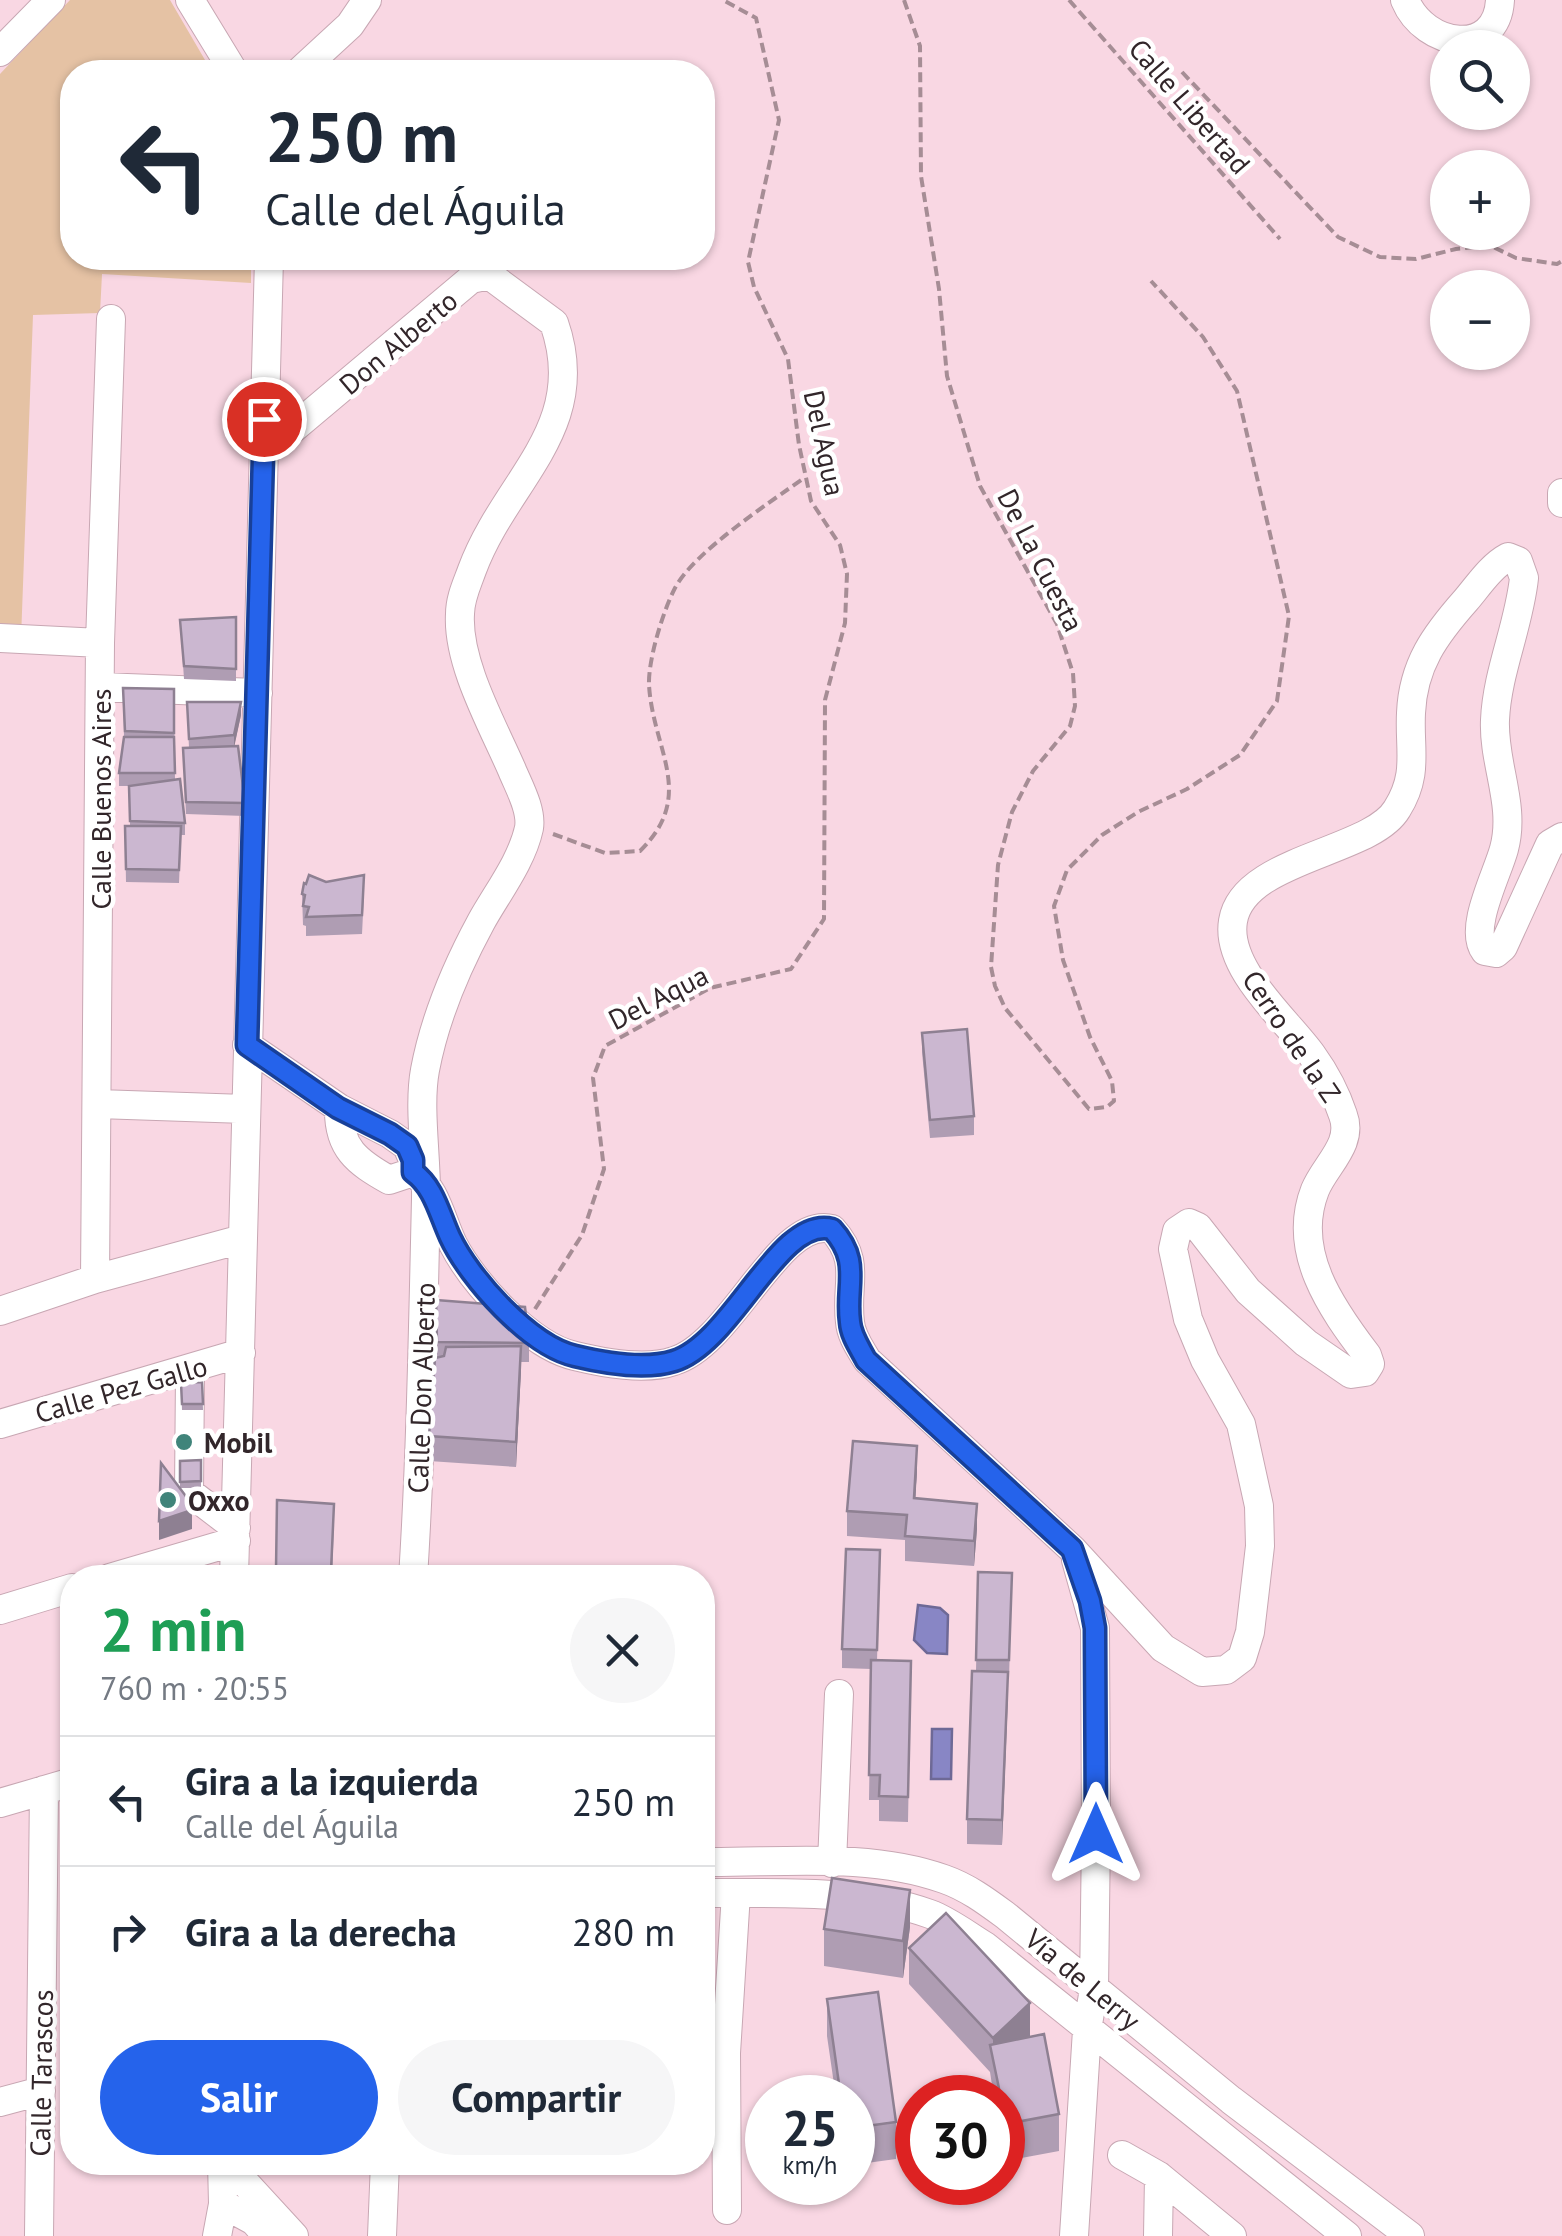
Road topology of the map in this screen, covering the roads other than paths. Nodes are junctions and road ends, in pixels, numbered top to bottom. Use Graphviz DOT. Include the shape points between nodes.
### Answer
graph roads {
  1 [pos="51,0"];
  2 [pos="190,0"];
  3 [pos="367,0"];
  4 [pos="1405,0"];
  5 [pos="1500,0"];
  6 [pos="0,52"];
  7 [pos="227,60"];
  8 [pos="312,60"];
  9 [pos="268,270"];
  10 [pos="111,319"];
  11 [pos="264,453"];
  12 [pos="1562,494"];
  13 [pos="1562,503"];
  14 [pos="0,638"];
  15 [pos="100,643"];
  16 [pos="101,687"];
  17 [pos="258,693"];
  18 [pos="530,826"];
  19 [pos="1562,837"];
  20 [pos="247,1045"];
  21 [pos="98,1104"];
  22 [pos="338,1108"];
  23 [pos="245,1110"];
  24 [pos="420,1177"];
  25 [pos="242,1239"];
  26 [pos="95,1279"];
  27 [pos="0,1311"];
  28 [pos="241,1353"];
  29 [pos="190,1368"];
  30 [pos="0,1424"];
  31 [pos="236,1534"];
  32 [pos="1072,1549"];
  33 [pos="147,1565"];
  34 [pos="235,1565"];
  35 [pos="413,1565"];
  36 [pos="60,1592"];
  37 [pos="0,1610"];
  38 [pos="839,1694"];
  39 [pos="60,1785"];
  40 [pos="44,1790"];
  41 [pos="0,1803"];
  42 [pos="715,1862"];
  43 [pos="790,1863"];
  44 [pos="832,1863"];
  45 [pos="715,1892"];
  46 [pos="736,1893"];
  47 [pos="789,1893"];
  48 [pos="1094,1989"];
  49 [pos="1087,2030"];
  50 [pos="41,2090"];
  51 [pos="1231,2100"];
  52 [pos="0,2102"];
  53 [pos="1210,2126"];
  54 [pos="1122,2156"];
  55 [pos="224,2175"];
  56 [pos="236,2175"];
  57 [pos="384,2175"];
  58 [pos="1158,2176"];
  59 [pos="1343,2187"];
  60 [pos="223,2204"];
  61 [pos="727,2210"];
  62 [pos="1318,2216"];
  63 [pos="39,2236"];
  64 [pos="217,2236"];
  65 [pos="267,2236"];
  66 [pos="294,2236"];
  67 [pos="382,2236"];
  68 [pos="1074,2236"];
  69 [pos="1158,2236"];
  70 [pos="1232,2236"];
  71 [pos="1347,2236"];
  72 [pos="1410,2236"];
  1 -- 6 [label="street"];
  2 -- 7 [label="street"];
  3 -- 8 [label="street"];
  4 -- 5 [label="street" via="1413,19 1434,36 1463,40 1484,34 1499,14"];
  9 -- 11 [label="street"];
  10 -- 15 [label="street, Calle Buenos Aires"];
  11 -- 17 [label="street"];
  11 -- 18 [label="street, Don Alberto" via="471,279 489,276 554,322 565,368 556,421 482,544 460,614 461,641"];
  12 -- 13 [label="street"];
  14 -- 15 [label="street"];
  15 -- 16 [label="street, Calle Buenos Aires"];
  16 -- 17 [label="street"];
  16 -- 21 [label="street, Calle Buenos Aires"];
  17 -- 20 [label="street"];
  18 -- 24 [label="street, Calle Don Alberto" via="438,1012 424,1075"];
  19 -- 32 [label="street, Cerro de la Z" via="1550,844 1503,947 1485,951 1478,936 1508,818 1496,716 1524,578 1510,557 1440,629 1421,661 1411,709 1412,772 1393,816 1282,868 1250,893 1234,917 1234,937 1253,984 1311,1054 1344,1116 1344,1141 1315,1190 1306,1238 1332,1308 1370,1362 1364,1372 1349,1373 1248,1291 1198,1227 1189,1223 1176,1231 1173,1249 1188,1319 1241,1424 1256,1489 1257,1585 1242,1658 1209,1673 1179,1659"];
  20 -- 22 [label="street"];
  20 -- 23 [label="street"];
  21 -- 23 [label="street"];
  21 -- 26 [label="street, Calle Buenos Aires"];
  22 -- 24 [label="street" via="407,1146"];
  22 -- 24 [label="street" via="338,1125 356,1161 389,1180"];
  23 -- 25 [label="street"];
  24 -- 32 [label="street" via="470,1274 548,1346 616,1363 673,1362 717,1334 792,1238 832,1229 847,1250 849,1320 866,1360"];
  24 -- 35 [label="street, Calle Don Alberto"];
  25 -- 26 [label="street"];
  25 -- 28 [label="street"];
  26 -- 27 [label="street"];
  28 -- 29 [label="street, Calle Pez Gallo"];
  28 -- 31 [label="street"];
  29 -- 30 [label="street, Calle Pez Gallo"];
  29 -- 31 [label="street" via="189,1492"];
  31 -- 33 [label="street"];
  31 -- 34 [label="street"];
  32 -- 48 [label="street" via="1095,1628"];
  36 -- 37 [label="street"];
  38 -- 44 [label="street"];
  39 -- 40 [label="street"];
  40 -- 41 [label="street"];
  40 -- 50 [label="street, Calle Tarascos"];
  42 -- 43 [label="street, Vía de Lerry"];
  43 -- 44 [label="street, Vía de Lerry"];
  43 -- 47 [label="street"];
  44 -- 48 [label="street, Vía de Lerry" via="898,1868 960,1886 1005,1914"];
  45 -- 46 [label="street, Vía de Lerry"];
  46 -- 47 [label="street, Vía de Lerry"];
  46 -- 61 [label="street" via="726,2054"];
  47 -- 49 [label="street, Vía de Lerry" via="882,1902 932,1915 984,1946"];
  48 -- 49 [label="street"];
  48 -- 51 [label="street, Vía de Lerry"];
  49 -- 53 [label="street, Vía de Lerry"];
  49 -- 68 [label="street"];
  50 -- 52 [label="street"];
  50 -- 63 [label="street, Calle Tarascos"];
  51 -- 53 [label="street"];
  51 -- 59 [label="street, Vía de Lerry"];
  53 -- 62 [label="street, Vía de Lerry"];
  54 -- 58 [label="street"];
  55 -- 60 [label="street"];
  56 -- 66 [label="street"];
  57 -- 67 [label="street"];
  58 -- 69 [label="street"];
  58 -- 70 [label="street"];
  59 -- 62 [label="street" via="1346,2213"];
  59 -- 72 [label="street, Vía de Lerry"];
  60 -- 64 [label="street"];
  60 -- 65 [label="street"];
  62 -- 71 [label="street, Vía de Lerry"];
}
